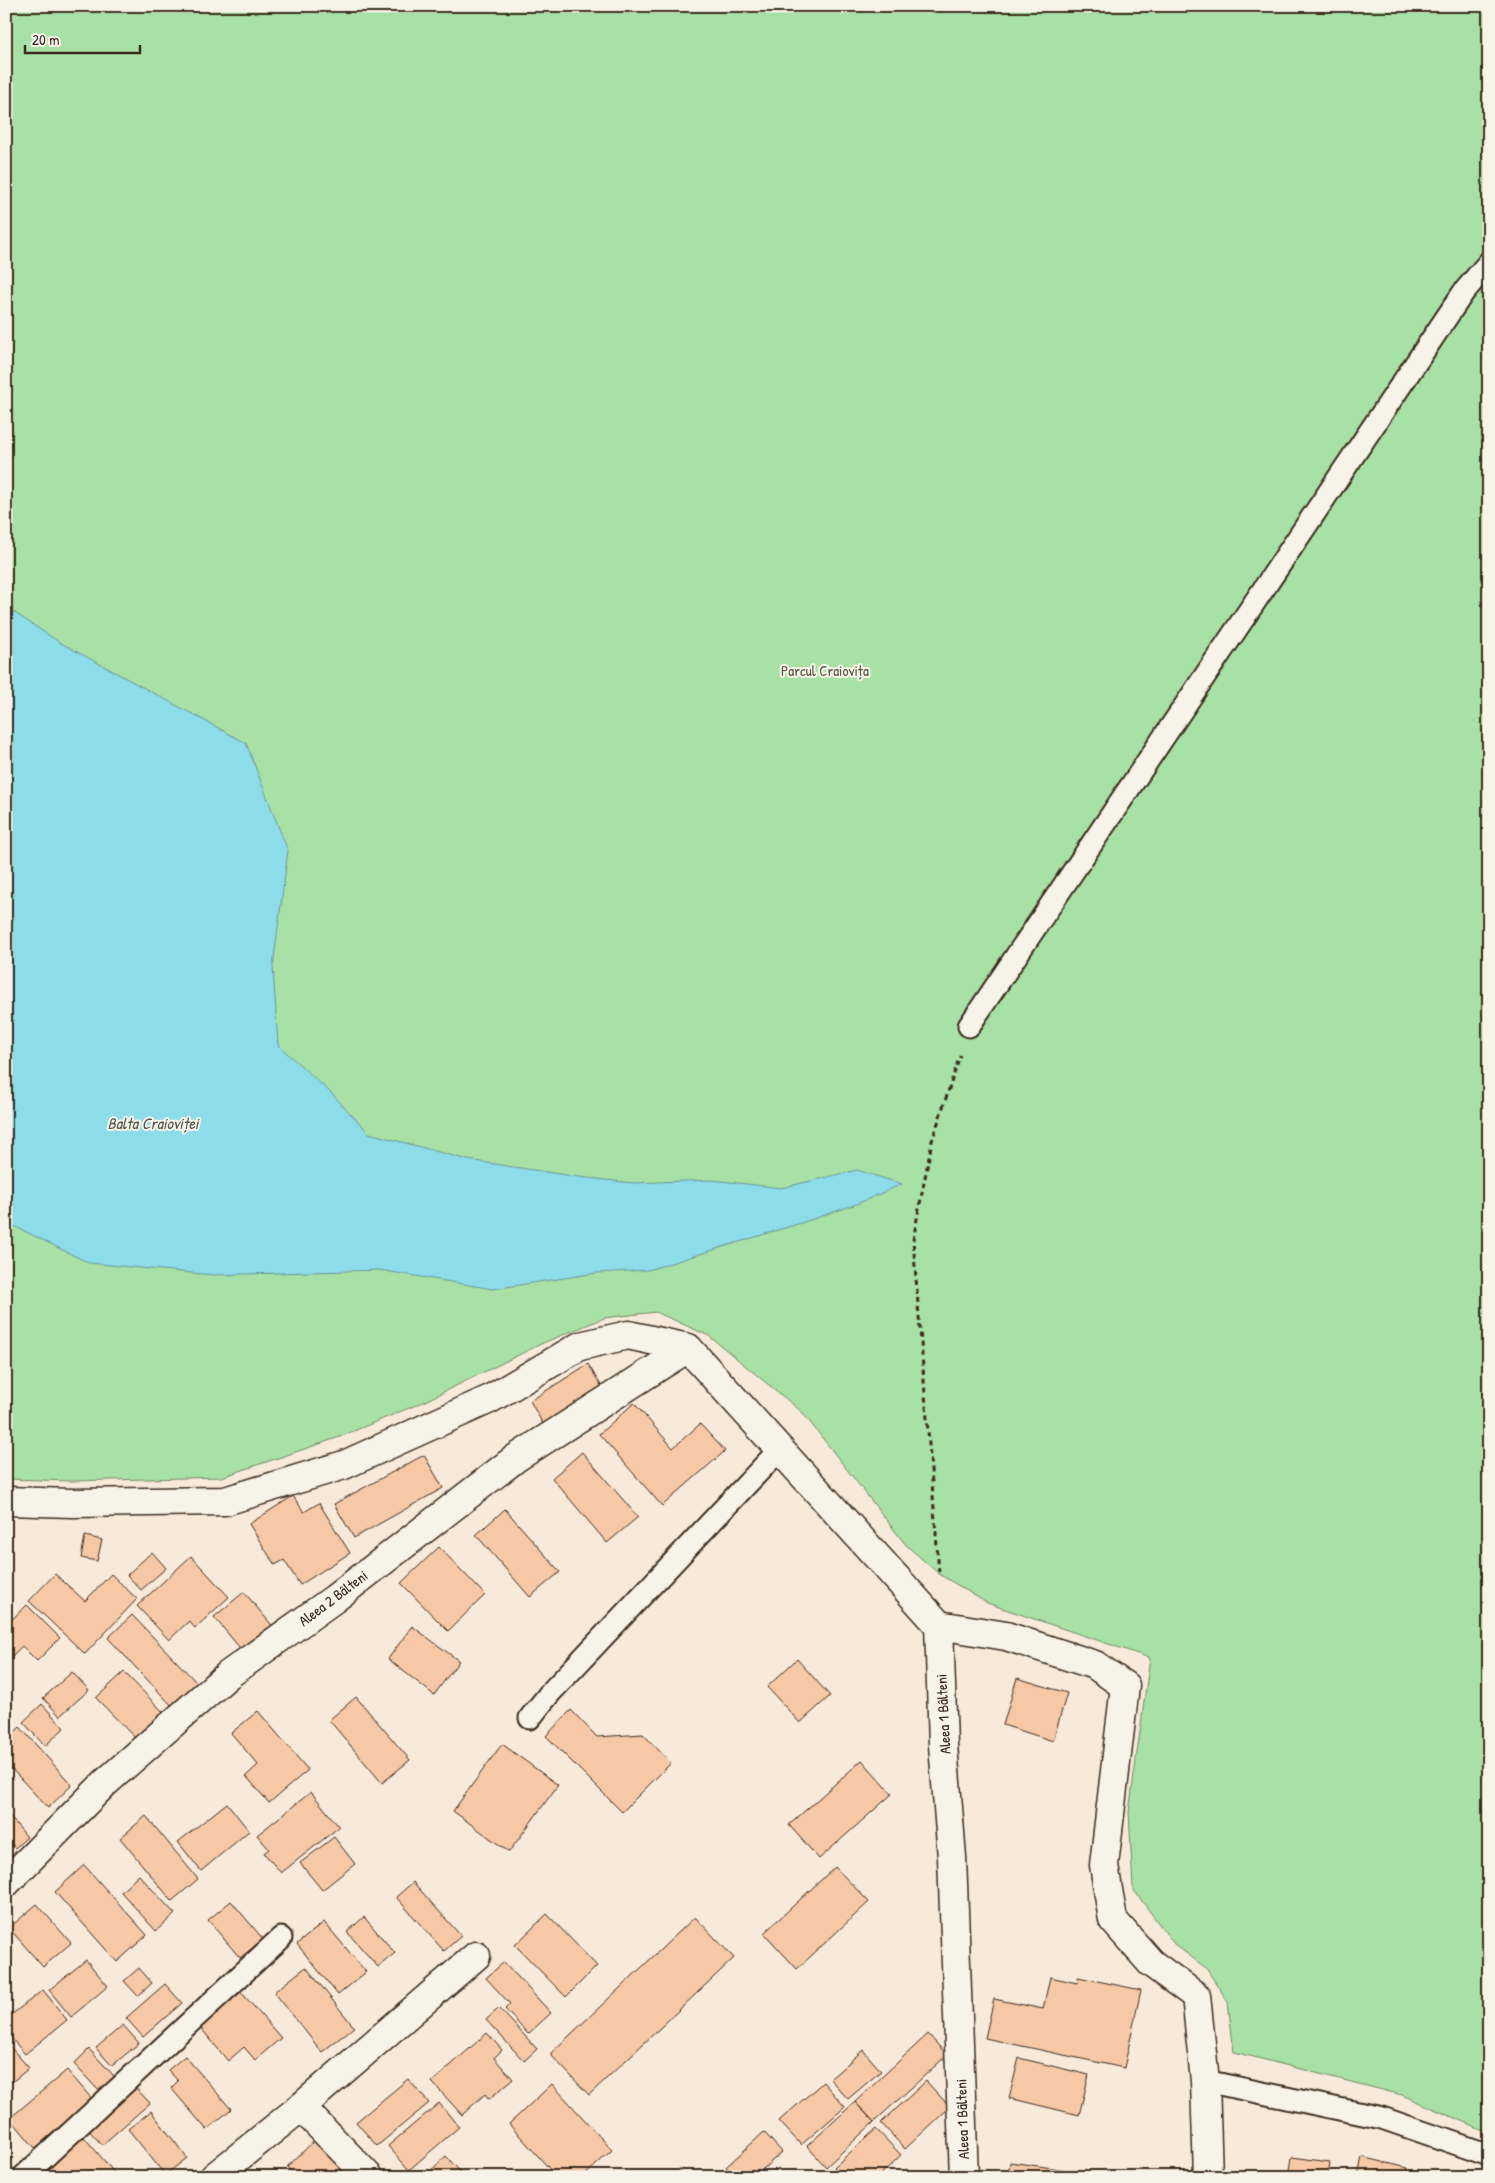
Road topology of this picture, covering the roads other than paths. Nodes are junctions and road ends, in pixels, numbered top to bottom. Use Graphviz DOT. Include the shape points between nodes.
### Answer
graph roads {
  1 [pos="1489,262"];
  2 [pos="969,1026"];
  3 [pos="688,1348"];
  4 [pos="779,1450"];
  5 [pos="6,1501"];
  6 [pos="939,1626"];
  7 [pos="530,1718"];
  8 [pos="6,1884"];
  9 [pos="281,1938"];
  10 [pos="476,1956"];
  11 [pos="1205,2081"];
  12 [pos="301,2107"];
  13 [pos="1489,2155"];
  14 [pos="23,2177"];
  15 [pos="214,2177"];
  16 [pos="369,2177"];
  17 [pos="964,2177"];
  18 [pos="1208,2177"];
  1 -- 2 [label="lane" via="1458,301"];
  3 -- 4 [label="street"];
  3 -- 5 [label="street" via="628,1336 580,1346 490,1399 344,1465 225,1501"];
  3 -- 8 [label="street, Aleea 2 Bâlteni" via="516,1458 334,1599 228,1675 105,1783"];
  4 -- 6 [label="street"];
  4 -- 7 [label="lane"];
  6 -- 11 [label="street" via="1006,1636 1095,1665 1125,1686 1104,1865 1114,1920 1151,1963 1196,1996"];
  6 -- 17 [label="street, Aleea 1 Bâlteni" via="952,1856"];
  9 -- 14 [label="lane"];
  10 -- 12 [label="street"];
  11 -- 13 [label="lane" via="1382,2118"];
  11 -- 18 [label="street"];
  12 -- 15 [label="street"];
  12 -- 16 [label="street"];
}
